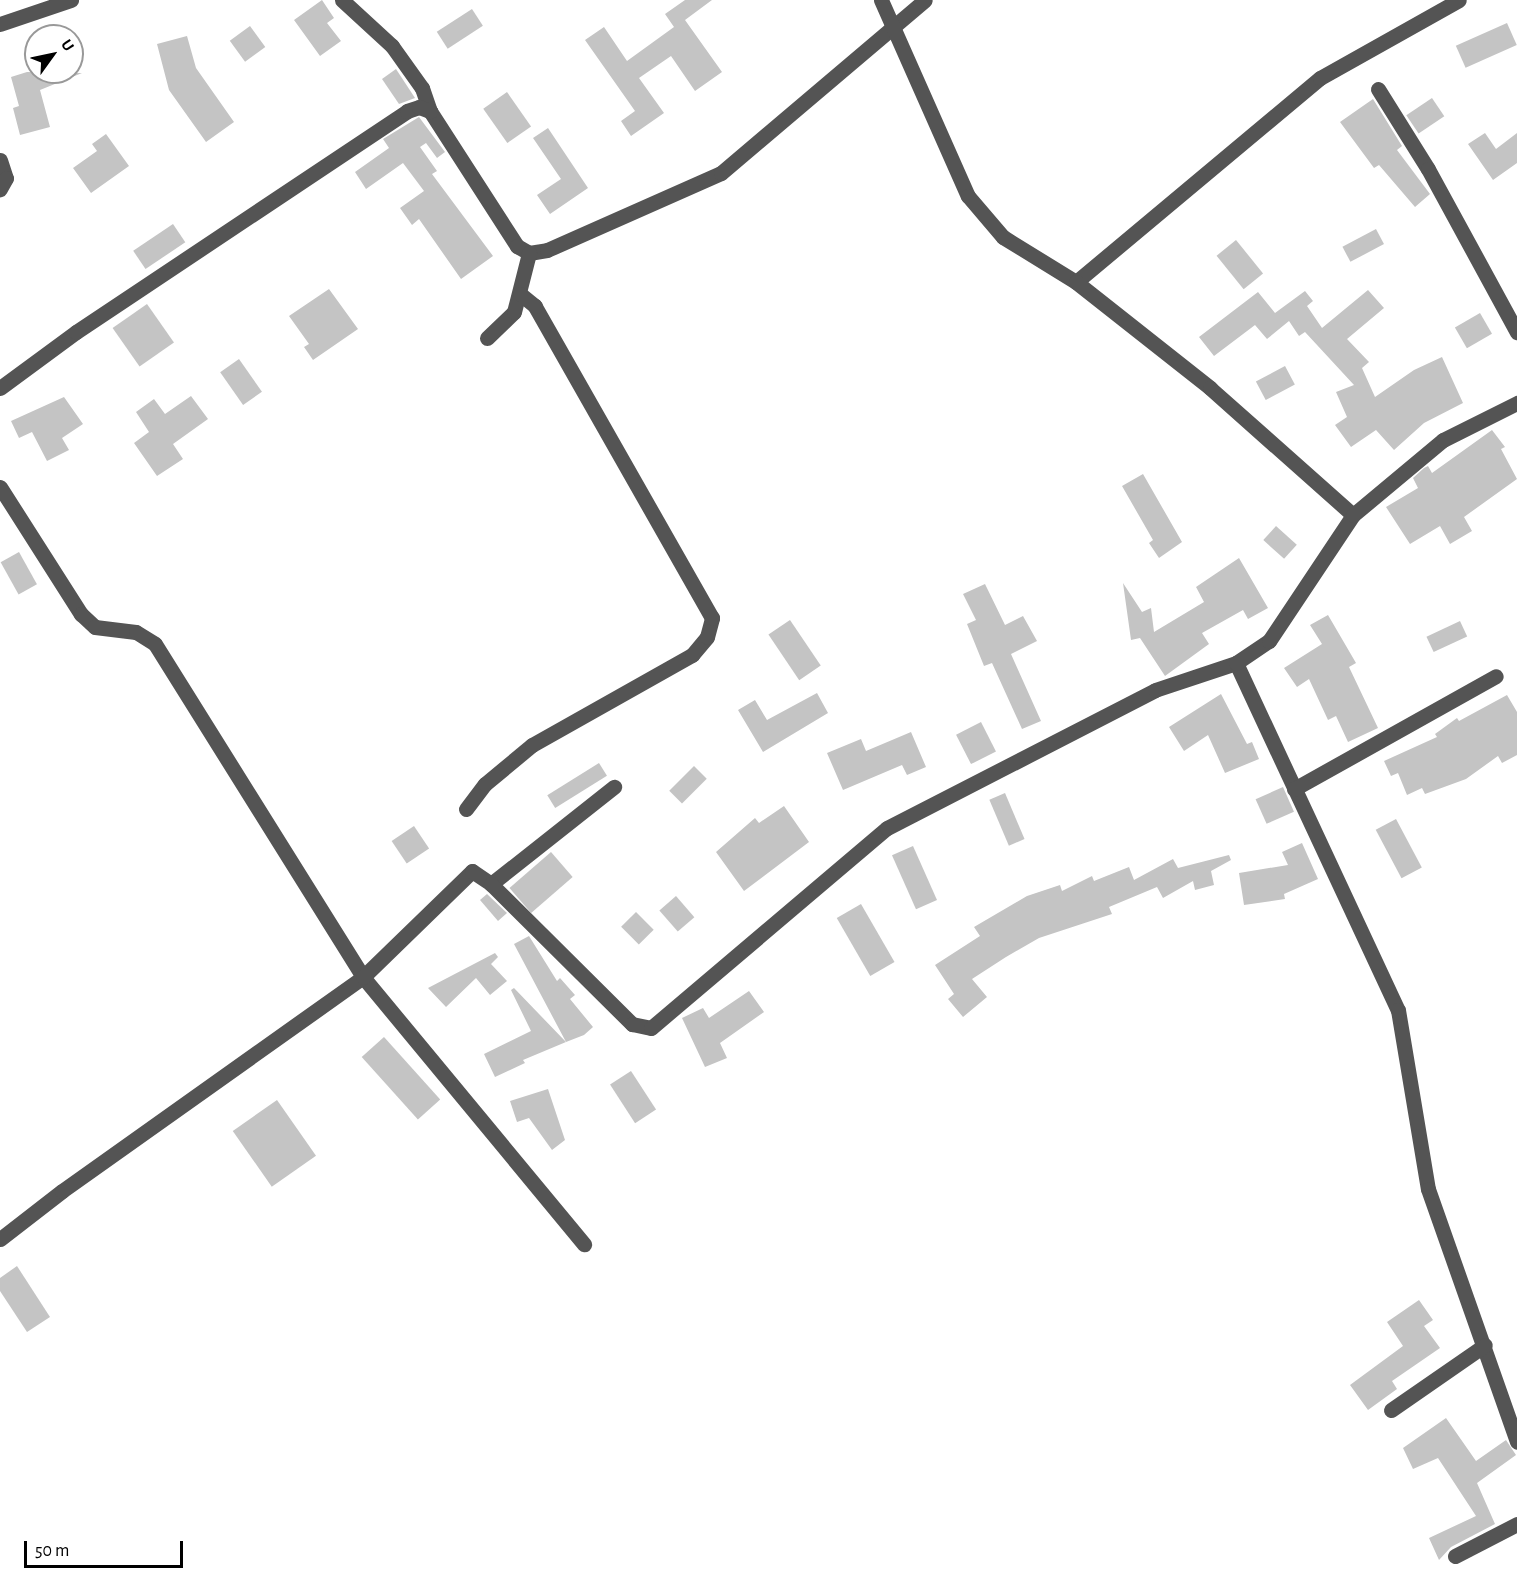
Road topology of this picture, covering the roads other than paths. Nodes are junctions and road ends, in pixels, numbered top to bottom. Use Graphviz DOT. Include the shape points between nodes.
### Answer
graph roads {
  1 [pos="71,0"];
  2 [pos="342,0"];
  3 [pos="882,0"];
  4 [pos="925,0"];
  5 [pos="1459,0"];
  6 [pos="0,24"];
  7 [pos="894,27"];
  8 [pos="1378,89"];
  9 [pos="430,111"];
  10 [pos="0,160"];
  11 [pos="0,189"];
  12 [pos="529,254"];
  13 [pos="1076,282"];
  14 [pos="520,294"];
  15 [pos="1517,333"];
  16 [pos="487,338"];
  17 [pos="0,388"];
  18 [pos="1517,403"];
  19 [pos="0,487"];
  20 [pos="1353,515"];
  21 [pos="1236,663"];
  22 [pos="1496,675"];
  23 [pos="614,788"];
  24 [pos="1294,789"];
  25 [pos="466,809"];
  26 [pos="491,884"];
  27 [pos="363,976"];
  28 [pos="0,1239"];
  29 [pos="584,1244"];
  30 [pos="1485,1345"];
  31 [pos="1391,1410"];
  32 [pos="1517,1442"];
  33 [pos="1517,1524"];
  34 [pos="1455,1556"];
  1 -- 6 [label="street"];
  2 -- 9 [label="street" via="392,46 422,87"];
  3 -- 7 [label="street"];
  4 -- 7 [label="street"];
  5 -- 13 [label="street" via="1320,78"];
  7 -- 12 [label="street" via="721,173 547,250"];
  7 -- 13 [label="street" via="968,196 1003,237"];
  8 -- 15 [label="street" via="1428,170"];
  9 -- 12 [label="street" via="517,246"];
  9 -- 17 [label="street" via="419,107 406,111 76,332"];
  10 -- 11 [label="street" via="6,178"];
  12 -- 14 [label="street"];
  13 -- 20 [label="street" via="1210,388"];
  14 -- 16 [label="street" via="510,318"];
  14 -- 25 [label="street" via="535,306 712,618 707,637 692,655 532,745 484,784"];
  18 -- 20 [label="street" via="1443,440"];
  19 -- 27 [label="street" via="81,614 95,627 136,632 156,644"];
  20 -- 21 [label="street" via="1269,641"];
  21 -- 24 [label="street"];
  21 -- 26 [label="street" via="1155,690 887,828 651,1028 632,1024"];
  22 -- 24 [label="street"];
  23 -- 26 [label="street"];
  24 -- 30 [label="street" via="1398,1010 1428,1188"];
  26 -- 27 [label="street" via="472,871"];
  27 -- 28 [label="street"];
  27 -- 29 [label="street"];
  30 -- 31 [label="street"];
  30 -- 32 [label="street"];
  33 -- 34 [label="street"];
}
